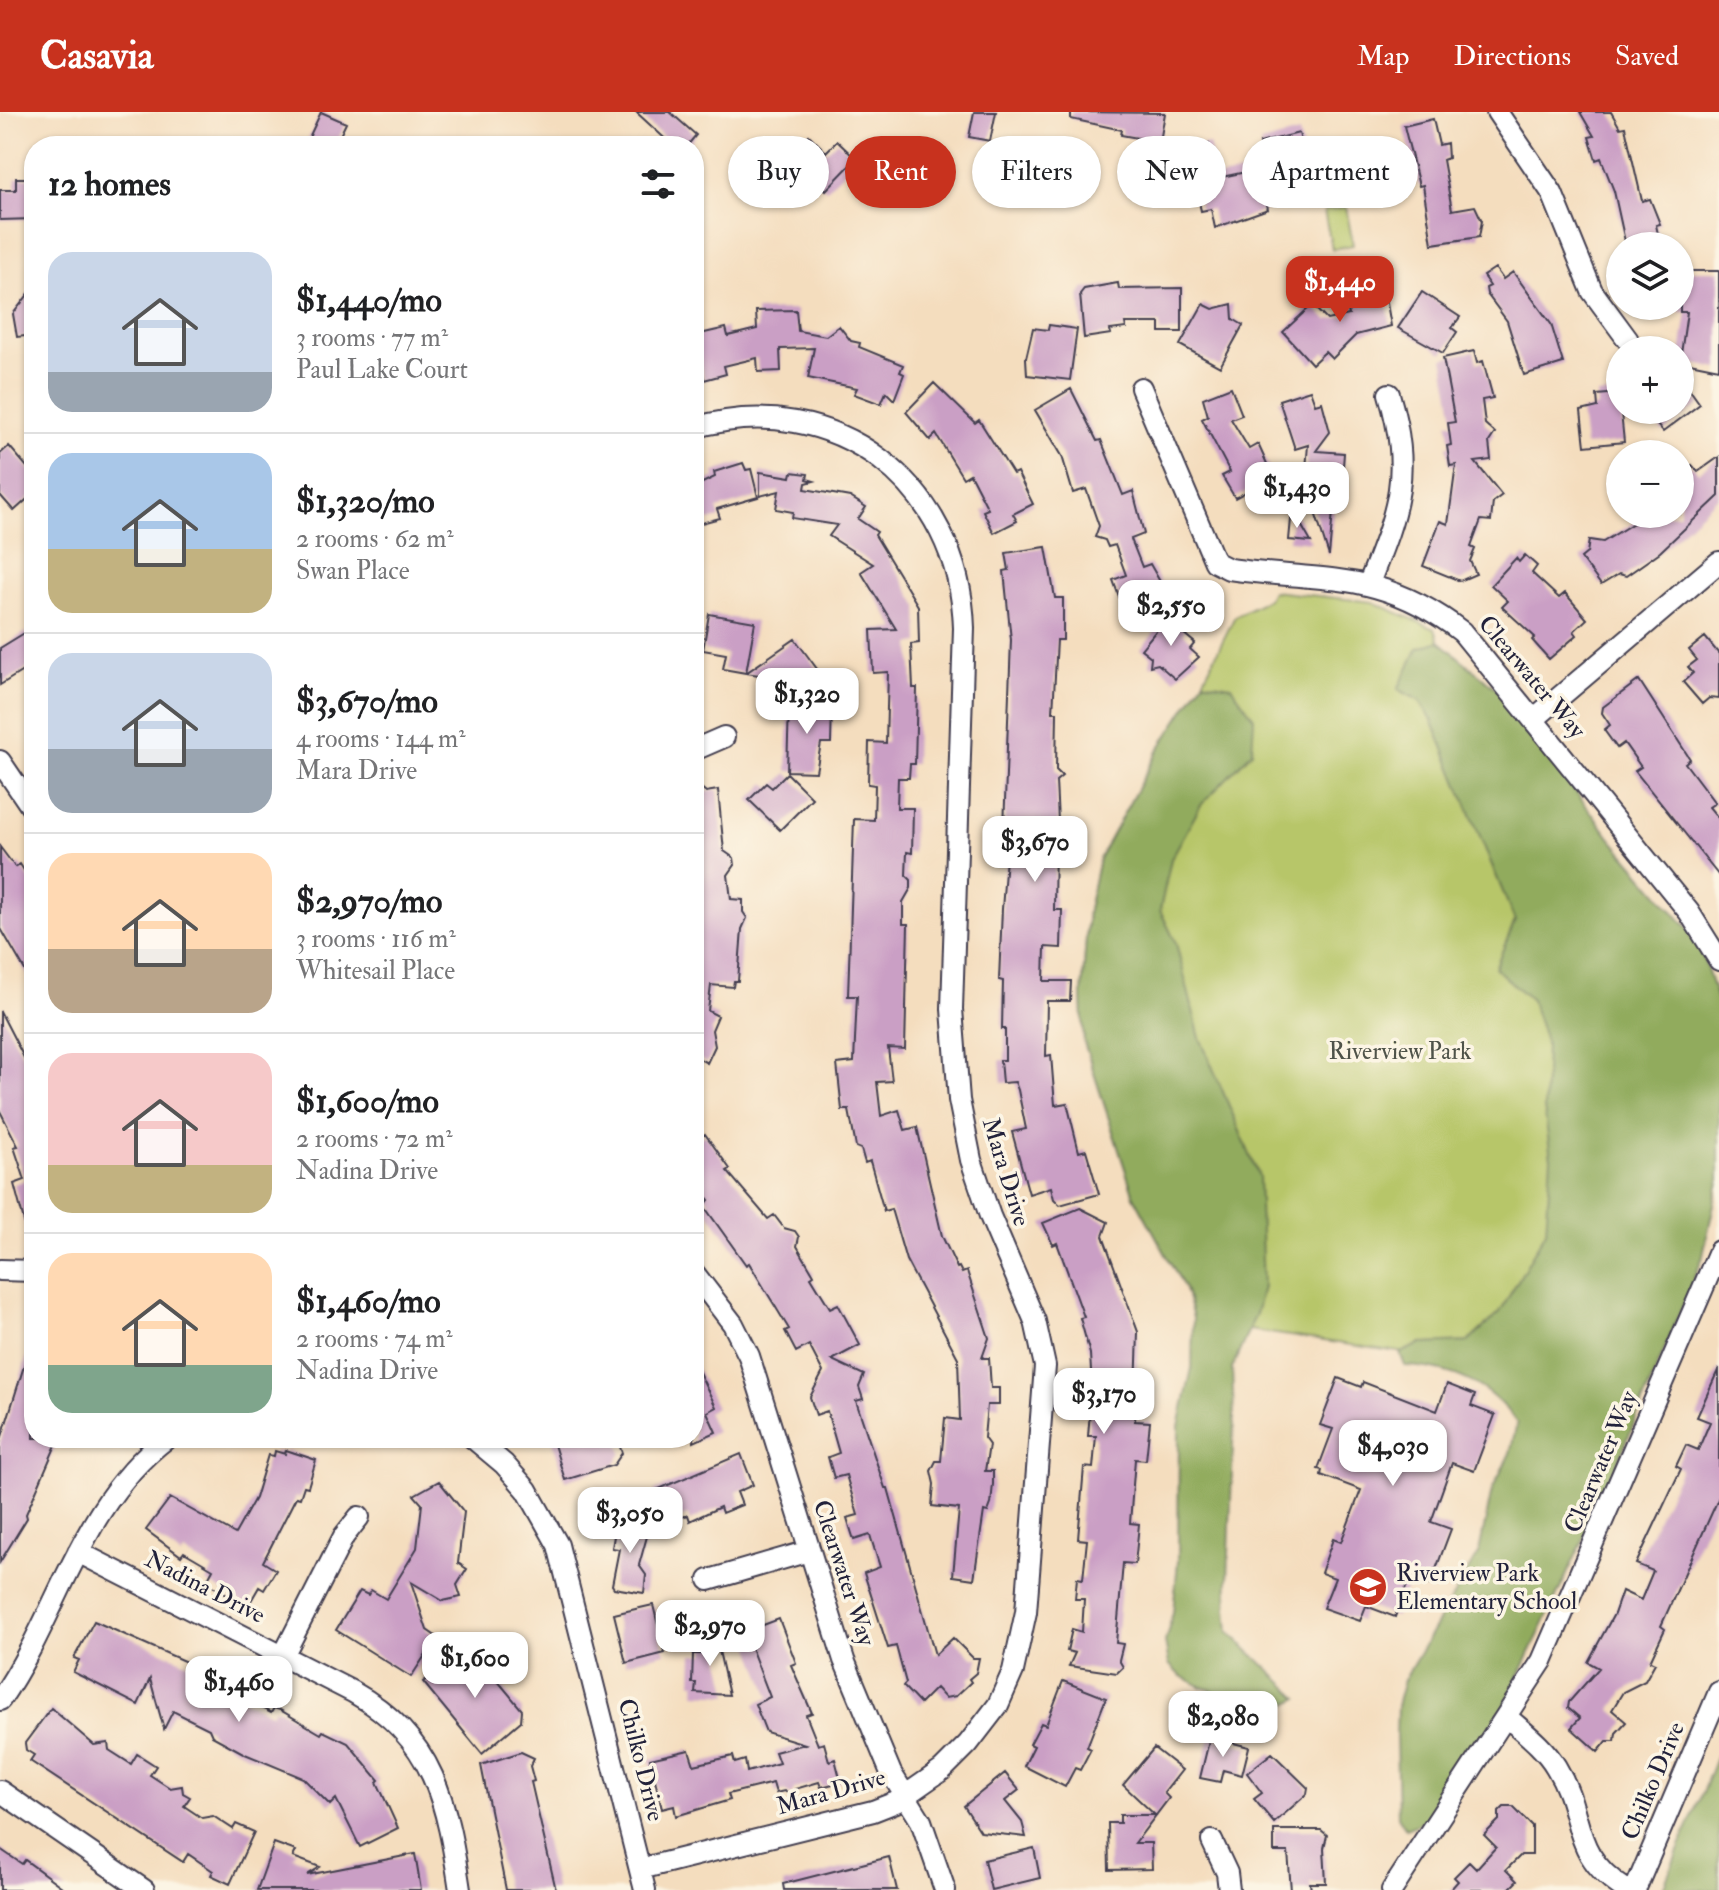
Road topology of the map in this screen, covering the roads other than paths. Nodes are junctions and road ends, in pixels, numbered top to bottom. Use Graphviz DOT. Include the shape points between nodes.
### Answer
graph roads {
  1 [pos="1497,112"];
  2 [pos="1625,336"];
  3 [pos="1141,388"];
  4 [pos="1389,394"];
  5 [pos="704,426"];
  6 [pos="1719,562"];
  7 [pos="1369,583"];
  8 [pos="1535,718"];
  9 [pos="724,737"];
  10 [pos="704,746"];
  11 [pos="0,761"];
  12 [pos="24,796"];
  13 [pos="1719,960"];
  14 [pos="1719,1251"];
  15 [pos="0,1270"];
  16 [pos="24,1271"];
  17 [pos="704,1288"];
  18 [pos="157,1448"];
  19 [pos="485,1448"];
  20 [pos="359,1517"];
  21 [pos="809,1551"];
  22 [pos="78,1552"];
  23 [pos="709,1580"];
  24 [pos="283,1656"];
  25 [pos="1719,1692"];
  26 [pos="0,1700"];
  27 [pos="1508,1718"];
  28 [pos="0,1791"];
  29 [pos="906,1796"];
  30 [pos="1212,1841"];
  31 [pos="640,1869"];
  32 [pos="144,1890"];
  33 [pos="460,1890"];
  34 [pos="645,1890"];
  35 [pos="945,1890"];
  36 [pos="1229,1890"];
  37 [pos="1392,1890"];
  38 [pos="1626,1890"];
  39 [pos="1635,1890"];
  1 -- 2 [label="street" via="1552,193 1592,291"];
  3 -- 7 [label="street, Clearwater Way" via="1215,562 1229,569"];
  4 -- 7 [label="street" via="1403,475"];
  5 -- 29 [label="street, Mara Drive" via="773,419 851,439 891,468 924,502 947,542 961,583 955,1071 979,1188 1040,1337 1045,1400 1026,1612 1013,1671 977,1735"];
  6 -- 8 [label="street"];
  7 -- 8 [label="street, Clearwater Way" via="1414,601 1462,632"];
  8 -- 13 [label="street, Clearwater Way" via="1689,912"];
  9 -- 10 [label="street"];
  11 -- 12 [label="street"];
  14 -- 27 [label="street, Clearwater Way" via="1560,1626"];
  15 -- 16 [label="street"];
  17 -- 21 [label="street, Clearwater Way" via="733,1324 749,1356"];
  18 -- 22 [label="street" via="116,1487"];
  19 -- 31 [label="street, Chilko Drive" via="527,1490 558,1545"];
  20 -- 24 [label="street" via="344,1536"];
  21 -- 23 [label="street"];
  21 -- 29 [label="street, Clearwater Way" via="844,1660 891,1773"];
  22 -- 24 [label="street, Nadina Drive"];
  22 -- 26 [label="street"];
  24 -- 33 [label="street, Nadina Drive" via="366,1699 408,1734 442,1796"];
  25 -- 39 [label="street, Chilko Drive"];
  27 -- 37 [label="street, Clearwater Way"];
  27 -- 38 [label="street" via="1557,1768 1592,1862"];
  28 -- 32 [label="street"];
  29 -- 31 [label="street, Mara Drive" via="873,1811"];
  29 -- 35 [label="street, Clearwater Way" via="931,1843"];
  30 -- 36 [label="street"];
  31 -- 34 [label="street, Chilko Drive"];
}
